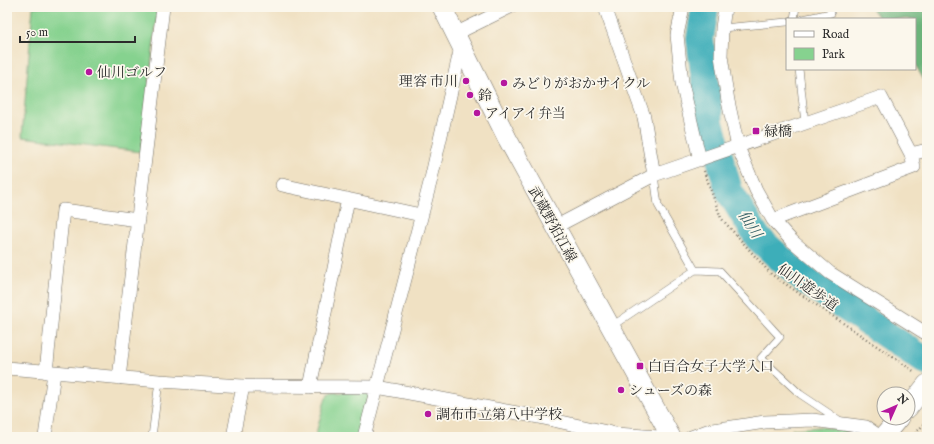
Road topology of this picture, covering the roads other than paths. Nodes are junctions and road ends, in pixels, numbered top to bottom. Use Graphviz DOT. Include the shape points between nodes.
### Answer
graph roads {
  1 [pos="163,7"];
  2 [pos="442,7"];
  3 [pos="510,7"];
  4 [pos="607,7"];
  5 [pos="683,7"];
  6 [pos="726,7"];
  7 [pos="796,7"];
  8 [pos="831,13"];
  9 [pos="794,18"];
  10 [pos="808,18"];
  11 [pos="786,22"];
  12 [pos="722,28"];
  13 [pos="458,40"];
  14 [pos="799,70"];
  15 [pos="805,123"];
  16 [pos="734,148"];
  17 [pos="927,150"];
  18 [pos="911,154"];
  19 [pos="700,160"];
  20 [pos="654,175"];
  21 [pos="282,185"];
  22 [pos="348,199"];
  23 [pos="422,216"];
  24 [pos="138,220"];
  25 [pos="773,220"];
  26 [pos="555,227"];
  27 [pos="695,270"];
  28 [pos="610,328"];
  29 [pos="927,334"];
  30 [pos="7,368"];
  31 [pos="50,372"];
  32 [pos="119,378"];
  33 [pos="924,380"];
  34 [pos="159,381"];
  35 [pos="243,386"];
  36 [pos="310,387"];
  37 [pos="377,387"];
  38 [pos="916,394"];
  39 [pos="844,424"];
  40 [pos="892,426"];
  41 [pos="45,437"];
  42 [pos="152,437"];
  43 [pos="233,437"];
  44 [pos="364,437"];
  45 [pos="659,437"];
  46 [pos="671,437"];
  47 [pos="691,437"];
  48 [pos="882,437"];
  1 -- 24 [label="street"];
  2 -- 13 [label="main road, 武蔵野狛江線"];
  3 -- 13 [label="street"];
  4 -- 20 [label="street" via="644,117"];
  5 -- 19 [label="street" via="677,42 682,84"];
  6 -- 12 [label="street"];
  7 -- 9 [label="lane"];
  8 -- 10 [label="lane"];
  11 -- 12 [label="lane"];
  12 -- 16 [label="street" via="722,56"];
  13 -- 23 [label="street"];
  13 -- 26 [label="main road, 武蔵野狛江線"];
  14 -- 15 [label="lane"];
  15 -- 16 [label="street"];
  15 -- 18 [label="street" via="882,97"];
  16 -- 19 [label="street"];
  16 -- 25 [label="street"];
  17 -- 18 [label="street"];
  18 -- 25 [label="street" via="914,167"];
  19 -- 20 [label="street"];
  20 -- 26 [label="street"];
  20 -- 27 [label="lane" via="658,205"];
  21 -- 22 [label="street"];
  22 -- 23 [label="street"];
  22 -- 36 [label="street"];
  23 -- 37 [label="street"];
  24 -- 31 [label="street" via="62,210"];
  24 -- 32 [label="street"];
  25 -- 29 [label="street" via="791,240 830,273"];
  26 -- 28 [label="main road, 武蔵野狛江線"];
  27 -- 28 [label="lane"];
  27 -- 39 [label="lane" via="720,271 780,337 761,358 800,394"];
  28 -- 46 [label="main road, 武蔵野狛江線"];
  30 -- 31 [label="street"];
  31 -- 32 [label="street"];
  31 -- 41 [label="street"];
  32 -- 34 [label="street"];
  33 -- 38 [label="main road"];
  34 -- 35 [label="street"];
  34 -- 42 [label="lane"];
  35 -- 36 [label="street"];
  35 -- 43 [label="street"];
  36 -- 37 [label="street"];
  37 -- 44 [label="street"];
  37 -- 45 [label="street" via="616,434"];
  39 -- 47 [label="street" via="812,420 765,422 707,431"];
  39 -- 48 [label="street" via="866,427"];
  40 -- 48 [label="main road"];
}
